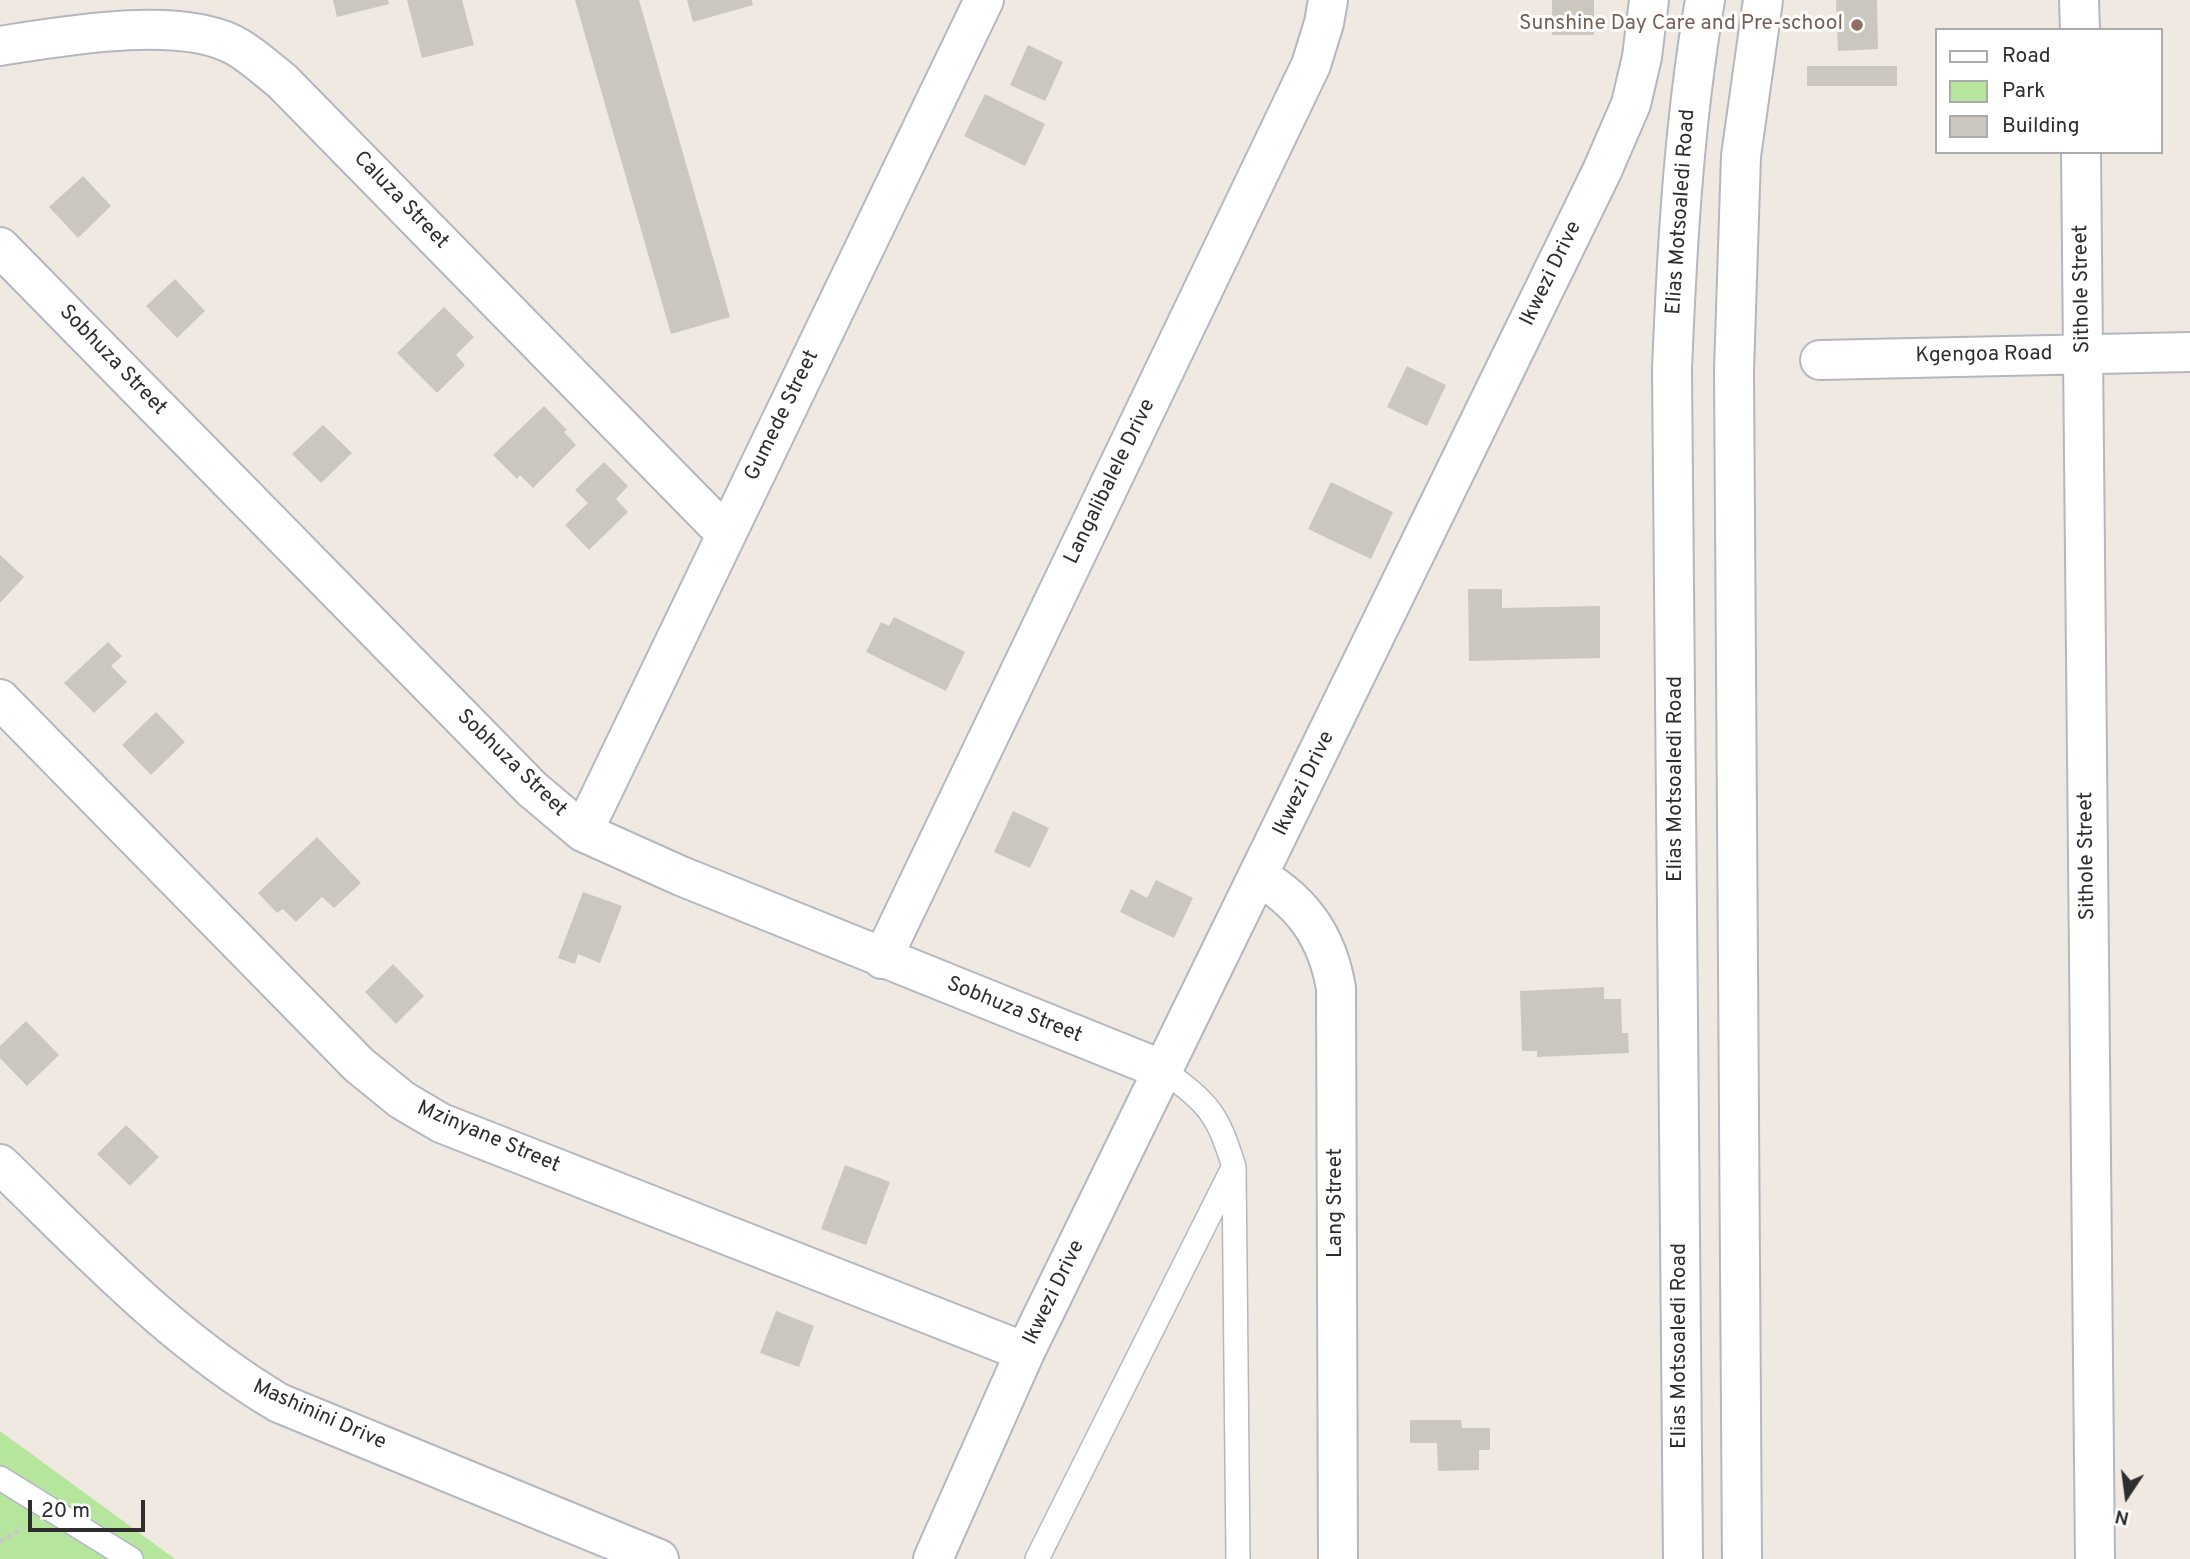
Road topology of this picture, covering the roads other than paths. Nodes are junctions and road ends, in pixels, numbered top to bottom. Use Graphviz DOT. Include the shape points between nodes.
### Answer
graph roads {
  1 [pos="985,0"];
  2 [pos="1328,0"];
  3 [pos="1649,0"];
  4 [pos="1705,0"];
  5 [pos="1763,0"];
  6 [pos="2079,0"];
  7 [pos="2080,28"];
  8 [pos="0,46"];
  9 [pos="2081,154"];
  10 [pos="0,247"];
  11 [pos="2190,352"];
  12 [pos="2083,353"];
  13 [pos="1821,360"];
  14 [pos="726,534"];
  15 [pos="0,699"];
  16 [pos="583,832"];
  17 [pos="1260,877"];
  18 [pos="882,959"];
  19 [pos="1163,1070"];
  20 [pos="0,1164"];
  21 [pos="1234,1167"];
  22 [pos="1026,1352"];
  23 [pos="0,1478"];
  24 [pos="131,1559"];
  25 [pos="659,1559"];
  26 [pos="933,1559"];
  27 [pos="1037,1559"];
  28 [pos="1238,1559"];
  29 [pos="1338,1559"];
  30 [pos="1683,1559"];
  31 [pos="1742,1559"];
  32 [pos="2095,1559"];
  1 -- 14 [label="street, Gumede Street"];
  2 -- 18 [label="street, Langalibalele Drive" via="1311,65"];
  3 -- 17 [label="street, Ikwezi Drive" via="1631,104 1602,171"];
  4 -- 30 [label="street, Elias Motsoaledi Road" via="1683,163 1672,370"];
  5 -- 31 [label="street" via="1741,156 1734,371"];
  6 -- 7 [label="street"];
  8 -- 14 [label="street, Caluza Street" via="185,29 237,46 282,81"];
  9 -- 12 [label="street, Sithole Street"];
  10 -- 16 [label="street, Sobhuza Street" via="523,779"];
  11 -- 12 [label="street, Kgengoa Road"];
  12 -- 13 [label="street, Kgengoa Road"];
  12 -- 32 [label="street, Sithole Street"];
  14 -- 16 [label="street, Gumede Street"];
  15 -- 22 [label="street, Mzinyane Street" via="359,1065 402,1100 453,1128"];
  16 -- 18 [label="street, Sobhuza Street"];
  17 -- 19 [label="street, Ikwezi Drive"];
  17 -- 29 [label="street, Lang Street" via="1284,891 1320,934 1336,988"];
  18 -- 19 [label="street, Sobhuza Street"];
  19 -- 21 [label="lane" via="1216,1116"];
  19 -- 22 [label="street, Ikwezi Drive"];
  20 -- 25 [label="street, Mashinini Drive" via="167,1326 236,1378 279,1403"];
  21 -- 27 [label="lane"];
  21 -- 28 [label="lane"];
  22 -- 26 [label="street, Ikwezi Drive"];
  23 -- 24 [label="lane"];
}
